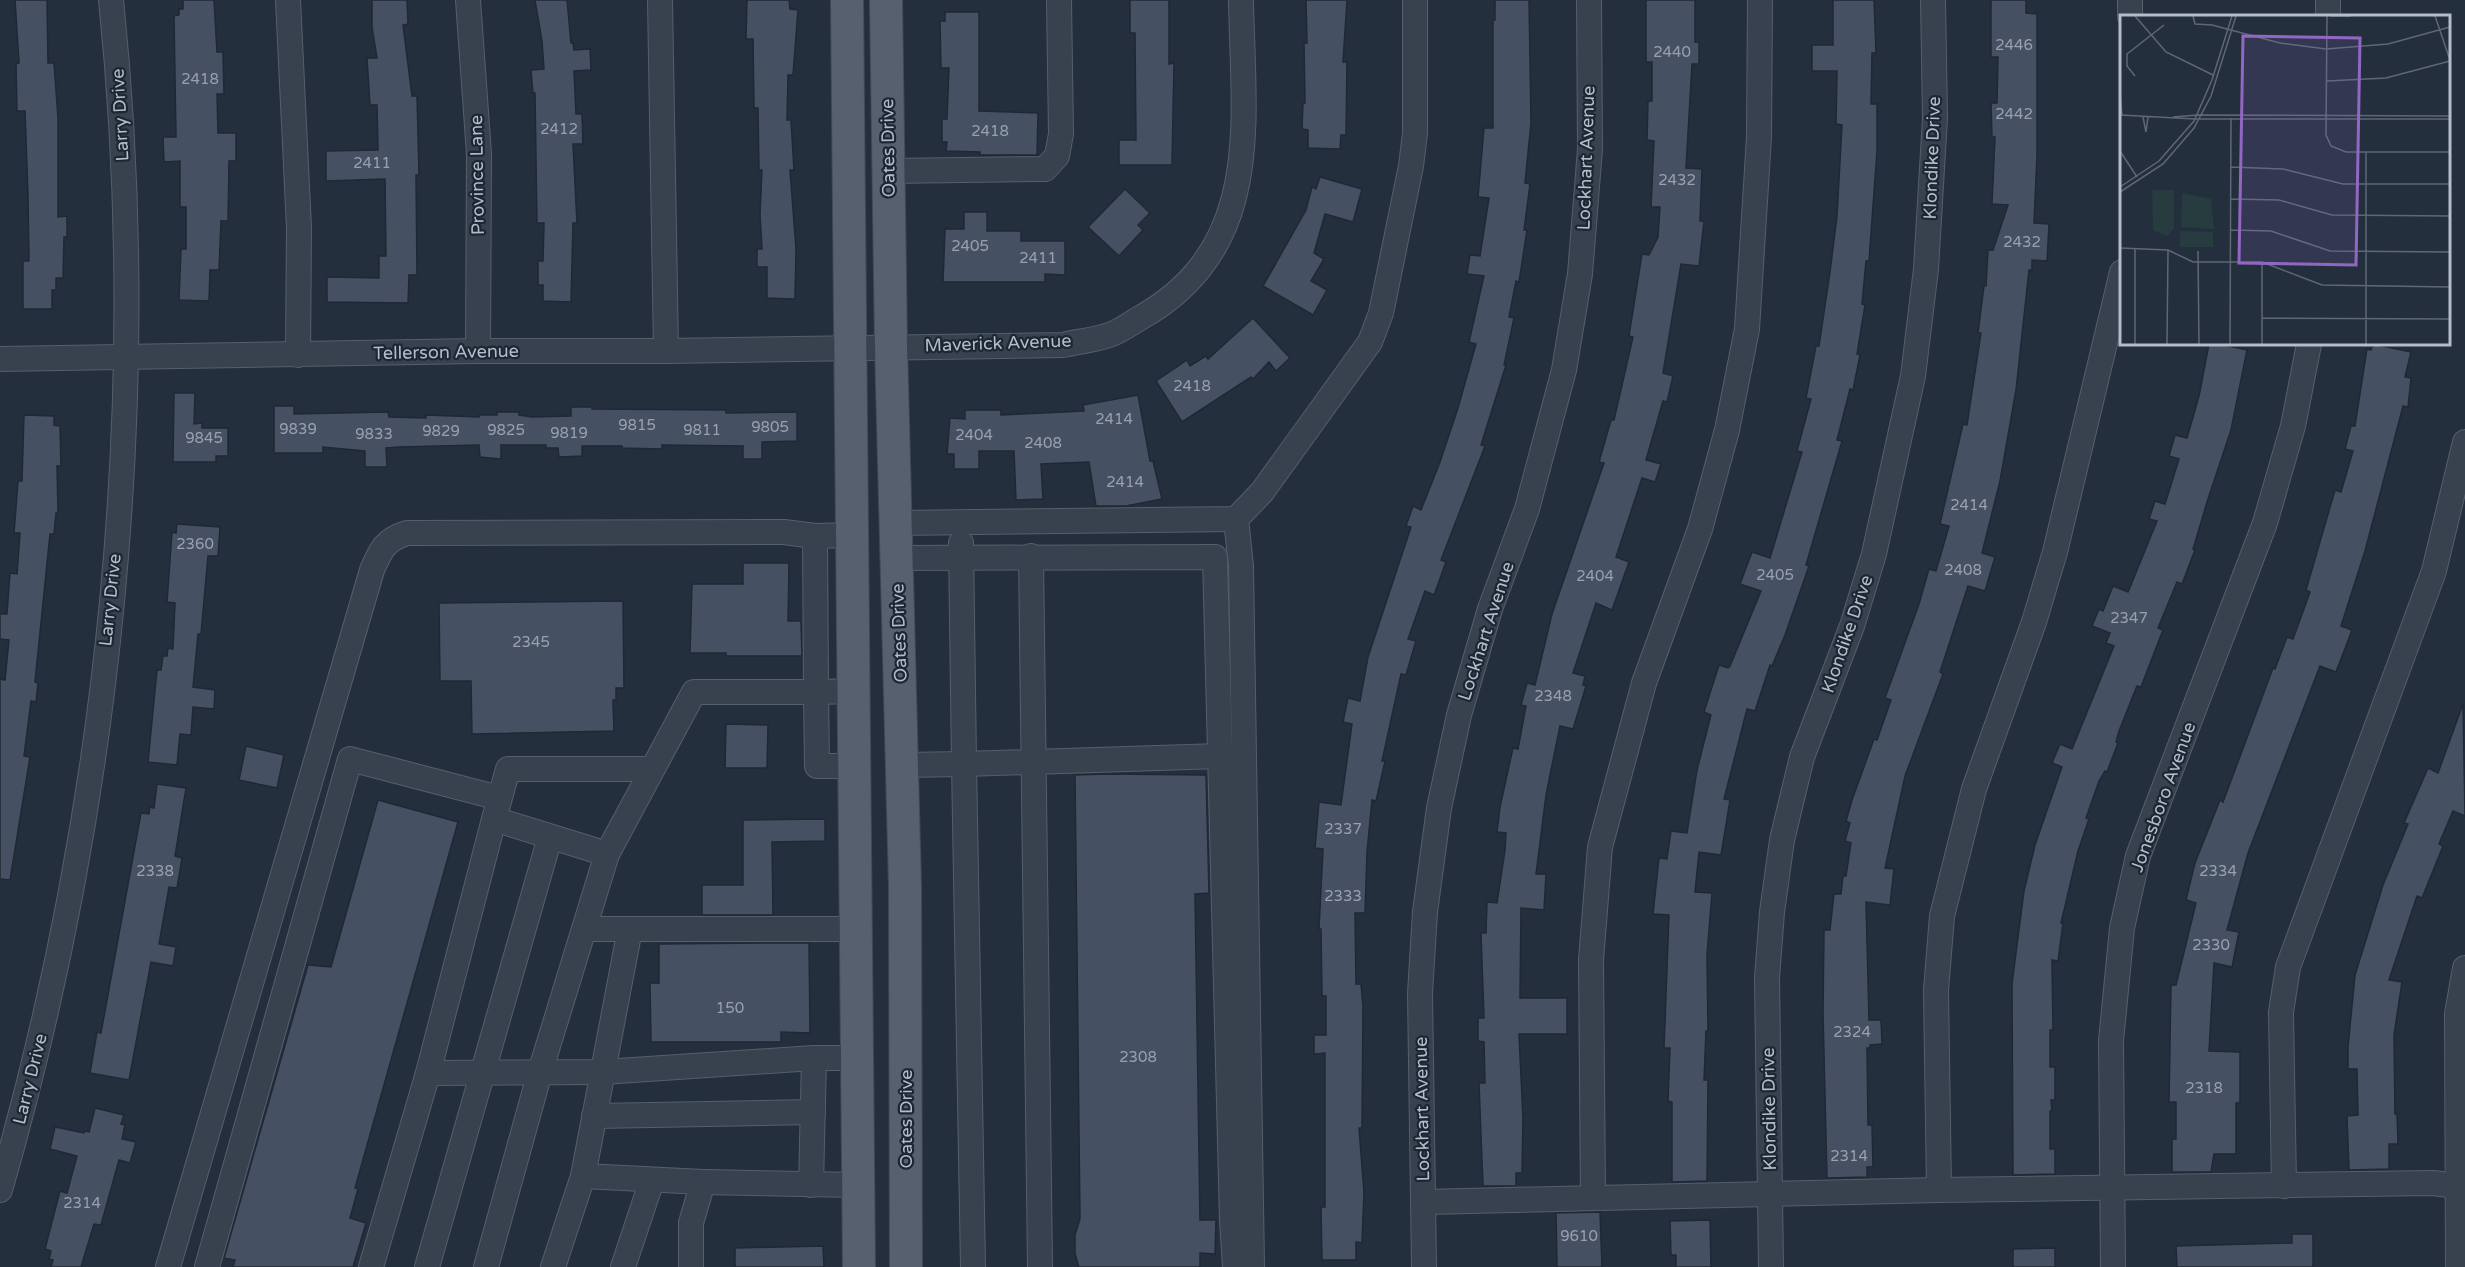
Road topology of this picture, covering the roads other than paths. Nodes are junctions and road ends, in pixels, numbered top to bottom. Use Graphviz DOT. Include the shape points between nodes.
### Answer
graph roads {
  1 [pos="111,0"];
  2 [pos="288,0"];
  3 [pos="468,0"];
  4 [pos="660,0"];
  5 [pos="847,0"];
  6 [pos="886,0"];
  7 [pos="1059,0"];
  8 [pos="1241,0"];
  9 [pos="1415,0"];
  10 [pos="1588,0"];
  11 [pos="1760,0"];
  12 [pos="1933,0"];
  13 [pos="888,171"];
  14 [pos="2120,276"];
  15 [pos="2309,345"];
  16 [pos="891,346"];
  17 [pos="852,347"];
  18 [pos="478,351"];
  19 [pos="666,351"];
  20 [pos="298,355"];
  21 [pos="125,358"];
  22 [pos="0,359"];
  23 [pos="2465,442"];
  24 [pos="1236,519"];
  25 [pos="961,523"];
  26 [pos="896,524"];
  27 [pos="853,535"];
  28 [pos="815,536"];
  29 [pos="1031,556"];
  30 [pos="962,557"];
  31 [pos="897,558"];
  32 [pos="855,691"];
  33 [pos="816,692"];
  34 [pos="1221,756"];
  35 [pos="1035,762"];
  36 [pos="964,764"];
  37 [pos="903,765"];
  38 [pos="855,766"];
  39 [pos="652,769"];
  40 [pos="497,808"];
  41 [pos="550,837"];
  42 [pos="606,854"];
  43 [pos="584,929"];
  44 [pos="630,929"];
  45 [pos="857,929"];
  46 [pos="2465,968"];
  47 [pos="2461,1014"];
  48 [pos="906,1057"];
  49 [pos="814,1058"];
  50 [pos="858,1058"];
  51 [pos="482,1072"];
  52 [pos="540,1072"];
  53 [pos="603,1072"];
  54 [pos="428,1073"];
  55 [pos="813,1112"];
  56 [pos="594,1116"];
  57 [pos="583,1176"];
  58 [pos="652,1180"];
  59 [pos="703,1182"];
  60 [pos="812,1185"];
  61 [pos="859,1185"];
  62 [pos="2284,1186"];
  63 [pos="2461,1186"];
  64 [pos="2113,1188"];
  65 [pos="0,1190"];
  66 [pos="1939,1190"];
  67 [pos="1770,1194"];
  68 [pos="1593,1197"];
  69 [pos="1424,1202"];
  70 [pos="168,1267"];
  71 [pos="207,1267"];
  72 [pos="371,1267"];
  73 [pos="427,1267"];
  74 [pos="486,1267"];
  75 [pos="553,1267"];
  76 [pos="623,1267"];
  77 [pos="691,1267"];
  78 [pos="859,1267"];
  79 [pos="906,1267"];
  80 [pos="974,1267"];
  81 [pos="1040,1267"];
  82 [pos="1235,1267"];
  83 [pos="1252,1267"];
  84 [pos="1424,1267"];
  85 [pos="1771,1267"];
  86 [pos="2113,1267"];
  87 [pos="2458,1267"];
  1 -- 21 [label="street, Larry Drive" via="125,224"];
  2 -- 20 [label="street" via="299,228"];
  3 -- 18 [label="street, Province Lane" via="479,154"];
  4 -- 19 [label="street"];
  5 -- 17 [label="main road"];
  6 -- 13 [label="main road, Oates Drive"];
  7 -- 13 [label="street" via="1061,134 1057,156 1045,169"];
  8 -- 16 [label="street, Maverick Avenue" via="1243,125 1239,175 1228,222 1209,258 1185,288 1112,334 1063,345"];
  9 -- 24 [label="street" via="1413,155 1381,313 1370,342 1262,492"];
  10 -- 69 [label="street, Lockhart Avenue" via="1590,149 1580,274 1564,370 1527,509 1490,609 1462,704 1439,808 1425,912 1420,993"];
  11 -- 68 [label="street" via="1759,137 1744,341 1727,430 1700,529 1644,683 1600,847 1591,960"];
  12 -- 67 [label="street, Klondike Drive" via="1935,118 1926,269 1913,376 1874,554 1852,626 1802,757 1782,840 1772,912 1767,978"];
  13 -- 16 [label="main road, Oates Drive"];
  14 -- 66 [label="street" via="2055,552 1974,789 1942,916 1936,990"];
  15 -- 64 [label="street, Jonesboro Avenue" via="2293,426 2265,523 2138,856 2122,928 2111,1041"];
  16 -- 17 [label="street, Tellerson Avenue"];
  16 -- 26 [label="main road, Oates Drive"];
  17 -- 19 [label="street, Tellerson Avenue"];
  17 -- 27 [label="main road"];
  18 -- 19 [label="street, Tellerson Avenue"];
  18 -- 20 [label="street, Tellerson Avenue"];
  20 -- 21 [label="street, Tellerson Avenue"];
  21 -- 22 [label="street, Tellerson Avenue"];
  21 -- 65 [label="street, Larry Drive" via="121,490 93,748 59,955"];
  23 -- 62 [label="street" via="2434,571 2288,967 2281,1012"];
  24 -- 25 [label="street"];
  24 -- 83 [label="street" via="1241,566"];
  25 -- 26 [label="street"];
  25 -- 30 [label="street"];
  26 -- 31 [label="main road, Oates Drive"];
  27 -- 28 [label="street"];
  27 -- 32 [label="main road"];
  28 -- 33 [label="street"];
  28 -- 70 [label="street" via="784,532 407,533 393,538 380,551"];
  29 -- 30 [label="street"];
  29 -- 34 [label="street" via="1215,556"];
  29 -- 35 [label="street"];
  30 -- 31 [label="street"];
  30 -- 36 [label="street"];
  31 -- 37 [label="main road, Oates Drive"];
  32 -- 33 [label="street"];
  32 -- 38 [label="main road"];
  33 -- 38 [label="street" via="817,766"];
  33 -- 39 [label="street" via="694,692"];
  34 -- 35 [label="street"];
  34 -- 82 [label="street"];
  35 -- 36 [label="street"];
  35 -- 81 [label="street"];
  36 -- 37 [label="street"];
  36 -- 80 [label="street"];
  37 -- 38 [label="main road"];
  37 -- 48 [label="main road, Oates Drive"];
  38 -- 45 [label="main road"];
  39 -- 40 [label="street" via="508,769"];
  39 -- 42 [label="street"];
  40 -- 41 [label="street"];
  40 -- 54 [label="street"];
  40 -- 71 [label="street" via="350,759"];
  41 -- 42 [label="street"];
  41 -- 51 [label="street"];
  42 -- 43 [label="street"];
  43 -- 44 [label="street"];
  43 -- 52 [label="street"];
  44 -- 45 [label="street"];
  44 -- 53 [label="street"];
  45 -- 50 [label="main road"];
  46 -- 47 [label="street"];
  47 -- 63 [label="street"];
  48 -- 50 [label="main road"];
  48 -- 79 [label="main road, Oates Drive"];
  49 -- 50 [label="street"];
  49 -- 53 [label="street"];
  49 -- 55 [label="street"];
  50 -- 61 [label="main road"];
  51 -- 52 [label="street"];
  51 -- 54 [label="street"];
  51 -- 73 [label="street"];
  52 -- 53 [label="street"];
  52 -- 74 [label="street"];
  53 -- 56 [label="street"];
  54 -- 72 [label="street"];
  55 -- 56 [label="street"];
  55 -- 60 [label="street"];
  56 -- 57 [label="street"];
  57 -- 58 [label="street"];
  57 -- 75 [label="street"];
  58 -- 59 [label="street"];
  58 -- 76 [label="street"];
  59 -- 60 [label="street"];
  59 -- 77 [label="street" via="691,1223"];
  60 -- 61 [label="street"];
  61 -- 78 [label="main road"];
  62 -- 63 [label="street"];
  62 -- 64 [label="street"];
  63 -- 87 [label="street"];
  64 -- 66 [label="street"];
  64 -- 86 [label="street, Jonesboro Avenue"];
  66 -- 67 [label="street"];
  67 -- 68 [label="street"];
  67 -- 85 [label="street, Klondike Drive"];
  68 -- 69 [label="street"];
  69 -- 84 [label="street, Lockhart Avenue"];
}
